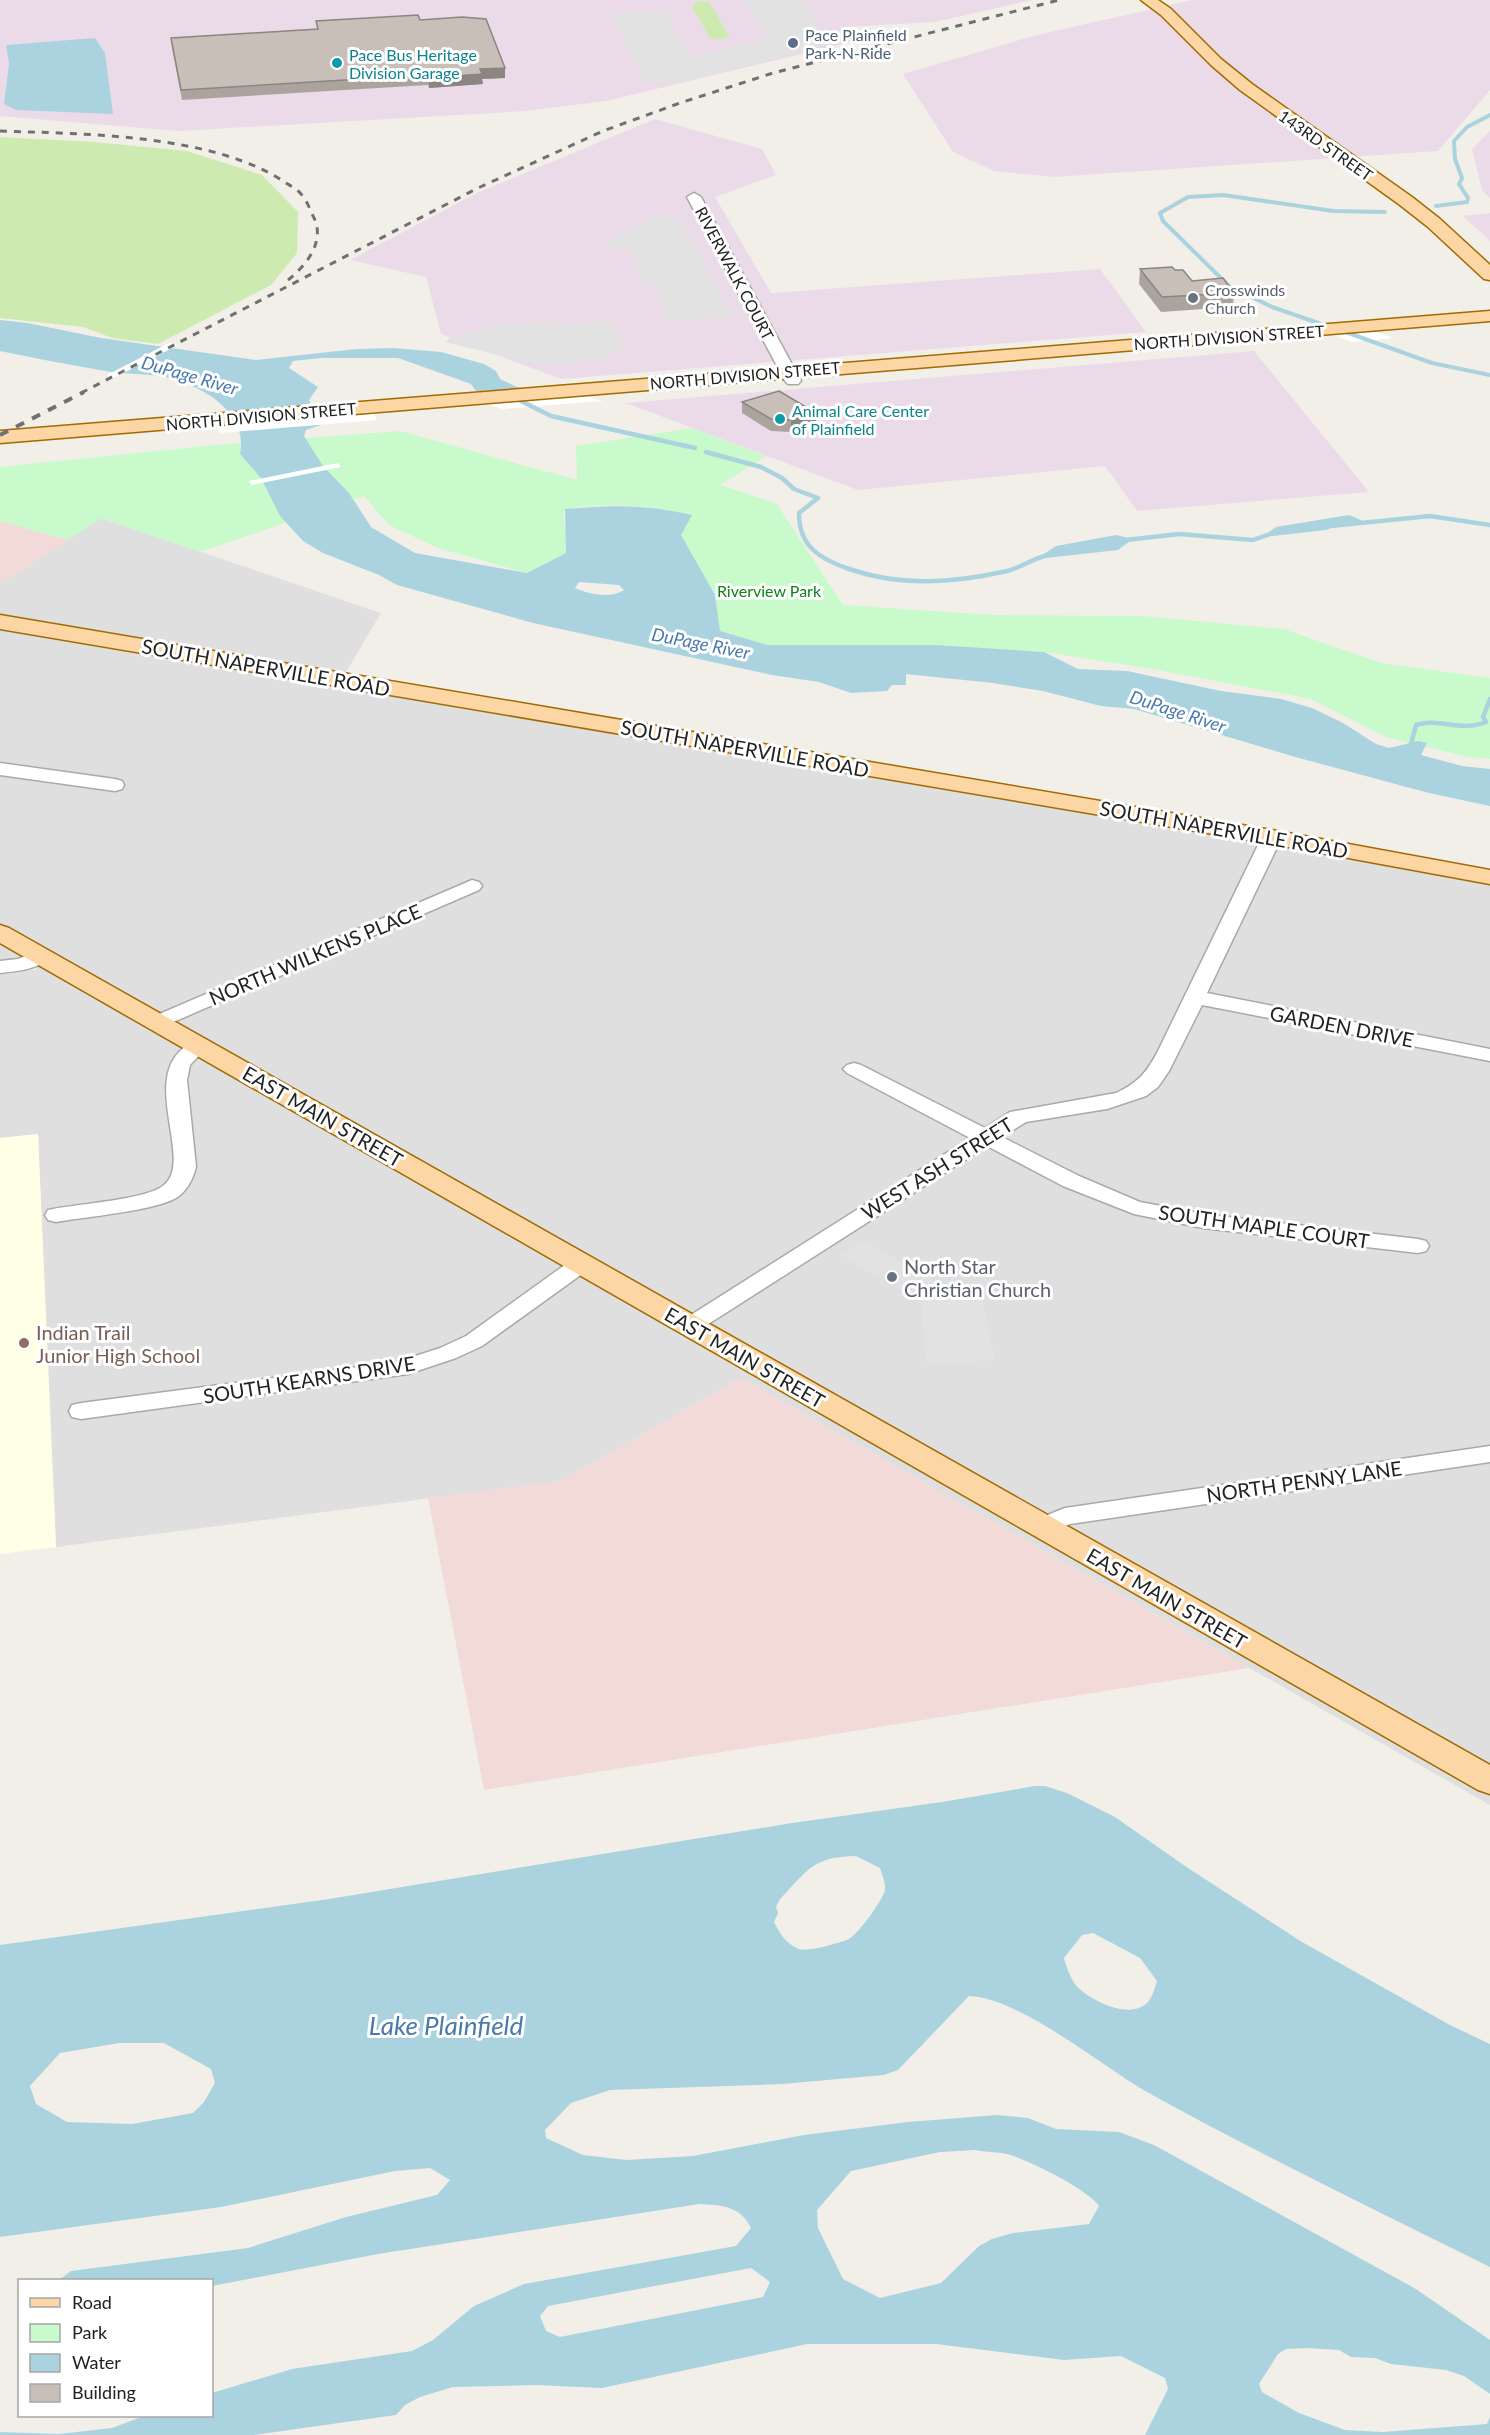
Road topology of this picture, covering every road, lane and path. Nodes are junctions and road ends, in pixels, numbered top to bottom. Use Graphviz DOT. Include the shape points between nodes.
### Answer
graph roads {
  1 [pos="1148,0"];
  2 [pos="1164,6"];
  3 [pos="694,197"];
  4 [pos="1490,275"];
  5 [pos="1490,316"];
  6 [pos="1490,326"];
  7 [pos="1173,346"];
  8 [pos="790,376"];
  9 [pos="353,413"];
  10 [pos="216,424"];
  11 [pos="0,437"];
  12 [pos="0,447"];
  13 [pos="0,622"];
  14 [pos="0,770"];
  15 [pos="115,785"];
  16 [pos="1272,837"];
  17 [pos="1490,877"];
  18 [pos="472,886"];
  19 [pos="0,933"];
  20 [pos="40,956"];
  21 [pos="0,967"];
  22 [pos="1194,997"];
  23 [pos="157,1022"];
  24 [pos="199,1045"];
  25 [pos="1490,1055"];
  26 [pos="854,1069"];
  27 [pos="985,1137"];
  28 [pos="56,1215"];
  29 [pos="1418,1246"];
  30 [pos="581,1264"];
  31 [pos="691,1325"];
  32 [pos="81,1411"];
  33 [pos="1490,1454"];
  34 [pos="1044,1526"];
  35 [pos="1490,1781"];
  1 -- 2 [label="main road, 143RD STREET"];
  2 -- 4 [label="main road, 143RD STREET" via="1216,62 1246,87 1406,201"];
  3 -- 8 [label="street, RIVERWALK COURT"];
  5 -- 7 [label="main road, NORTH DIVISION STREET"];
  6 -- 7 [label="main road, NORTH DIVISION STREET"];
  7 -- 8 [label="main road, NORTH DIVISION STREET"];
  8 -- 9 [label="main road, NORTH DIVISION STREET" via="510,404"];
  8 -- 9 [label="main road, NORTH DIVISION STREET" via="567,390"];
  9 -- 10 [label="main road, NORTH DIVISION STREET"];
  10 -- 11 [label="main road, NORTH DIVISION STREET"];
  10 -- 12 [label="main road, NORTH DIVISION STREET"];
  13 -- 16 [label="main road, SOUTH NAPERVILLE ROAD"];
  14 -- 15 [label="street"];
  16 -- 17 [label="main road, SOUTH NAPERVILLE ROAD"];
  16 -- 22 [label="street, WEST ASH STREET"];
  18 -- 23 [label="street, NORTH WILKENS PLACE"];
  19 -- 20 [label="main road, EAST MAIN STREET"];
  20 -- 21 [label="street" via="23,964"];
  20 -- 23 [label="main road, EAST MAIN STREET"];
  22 -- 25 [label="street, GARDEN DRIVE"];
  22 -- 27 [label="street, WEST ASH STREET" via="1169,1051 1141,1090 1101,1104 1035,1111"];
  23 -- 24 [label="main road, EAST MAIN STREET"];
  24 -- 28 [label="street" via="180,1062 176,1080 185,1167 175,1189 154,1199"];
  24 -- 30 [label="main road, EAST MAIN STREET"];
  26 -- 27 [label="street, SOUTH MAPLE COURT"];
  27 -- 29 [label="street, SOUTH MAPLE COURT" via="1071,1181 1134,1207 1203,1221"];
  27 -- 31 [label="street, WEST ASH STREET"];
  30 -- 31 [label="main road, EAST MAIN STREET"];
  30 -- 32 [label="street, SOUTH KEARNS DRIVE" via="474,1341 400,1369"];
  31 -- 34 [label="main road, EAST MAIN STREET"];
  33 -- 34 [label="street, NORTH PENNY LANE" via="1065,1516"];
  34 -- 35 [label="main road, EAST MAIN STREET"];
}
